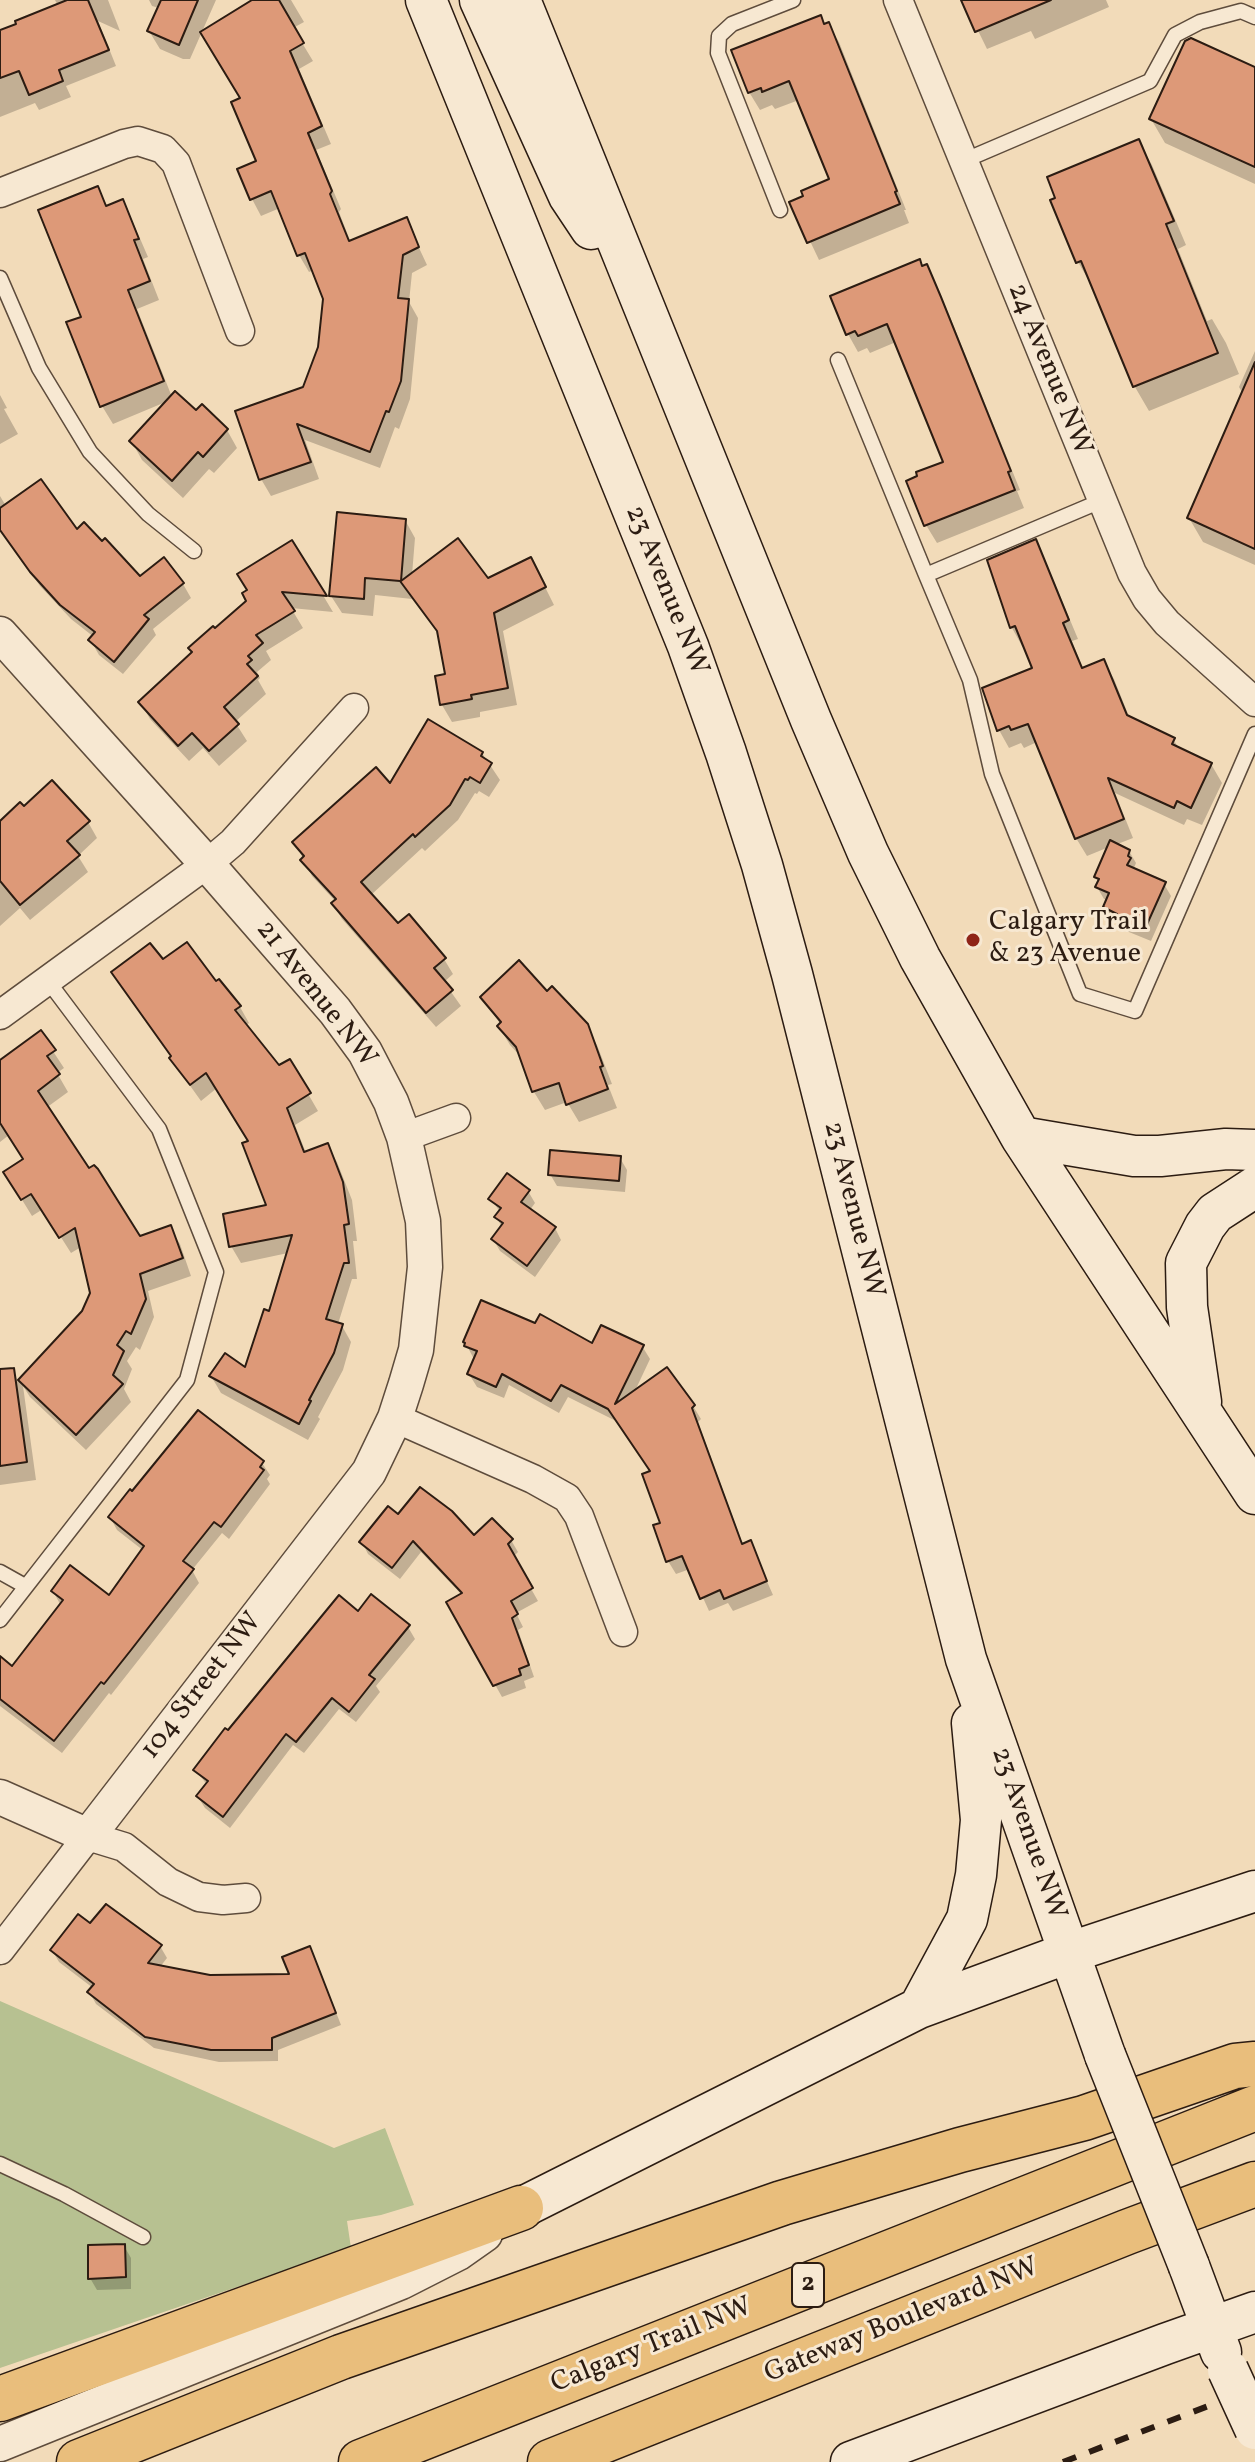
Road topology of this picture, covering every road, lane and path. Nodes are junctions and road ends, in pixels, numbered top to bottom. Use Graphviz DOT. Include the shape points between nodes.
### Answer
graph roads {
  1 [pos="426,0"];
  2 [pos="480,0"];
  3 [pos="520,0"];
  4 [pos="793,0"];
  5 [pos="898,0"];
  6 [pos="1255,17"];
  7 [pos="963,161"];
  8 [pos="0,193"];
  9 [pos="780,210"];
  10 [pos="0,278"];
  11 [pos="649,321"];
  12 [pos="240,331"];
  13 [pos="838,360"];
  14 [pos="1101,501"];
  15 [pos="194,551"];
  16 [pos="926,575"];
  17 [pos="0,634"];
  18 [pos="1255,702"];
  19 [pos="354,708"];
  20 [pos="1255,734"];
  21 [pos="207,864"];
  22 [pos="48,981"];
  23 [pos="0,1015"];
  24 [pos="456,1118"];
  25 [pos="404,1137"];
  26 [pos="1021,1137"];
  27 [pos="1255,1150"];
  28 [pos="1255,1187"];
  29 [pos="1203,1414"];
  30 [pos="395,1418"];
  31 [pos="1255,1494"];
  32 [pos="0,1572"];
  33 [pos="25,1586"];
  34 [pos="0,1620"];
  35 [pos="623,1632"];
  36 [pos="966,1659"];
  37 [pos="0,1797"];
  38 [pos="88,1836"];
  39 [pos="1255,1891"];
  40 [pos="246,1898"];
  41 [pos="0,1950"];
  42 [pos="1068,1953"];
  43 [pos="919,2008"];
  44 [pos="1255,2064"];
  45 [pos="1255,2108"];
  46 [pos="0,2164"];
  47 [pos="1255,2184"];
  48 [pos="521,2208"];
  49 [pos="143,2237"];
  50 [pos="1255,2312"];
  51 [pos="1212,2327"];
  52 [pos="0,2399"];
  53 [pos="1255,2429"];
  54 [pos="0,2444"];
  55 [pos="79,2462"];
  56 [pos="361,2462"];
  57 [pos="550,2462"];
  58 [pos="851,2462"];
  1 -- 36 [label="main road, 23 Avenue NW" via="683,632 726,753 792,974"];
  2 -- 11 [label="main road" via="569,196"];
  3 -- 11 [label="main road"];
  4 -- 9 [label="lane" via="732,24 719,36 718,53"];
  5 -- 7 [label="street, 24 Avenue NW"];
  6 -- 7 [label="lane" via="1241,11 1200,22 1175,35 1150,81"];
  7 -- 14 [label="street, 24 Avenue NW"];
  8 -- 12 [label="street" via="124,144 138,141 163,149 176,163"];
  10 -- 15 [label="lane" via="39,368 90,452 148,514"];
  11 -- 26 [label="main road" via="868,853 920,958"];
  13 -- 16 [label="lane"];
  14 -- 16 [label="lane"];
  14 -- 18 [label="street, 24 Avenue NW" via="1147,599 1190,646"];
  16 -- 20 [label="lane" via="970,680 992,774 1080,994 1135,1011"];
  17 -- 21 [label="street, 21 Avenue NW"];
  19 -- 21 [label="street" via="244,832"];
  21 -- 22 [label="street"];
  21 -- 25 [label="street, 21 Avenue NW" via="350,1030 379,1077"];
  22 -- 23 [label="street"];
  22 -- 33 [label="lane" via="159,1129 216,1272 187,1380"];
  24 -- 25 [label="street"];
  25 -- 30 [label="street, 21 Avenue NW" via="423,1221 425,1267 416,1350"];
  26 -- 27 [label="main road" via="1134,1156"];
  26 -- 29 [label="main road"];
  28 -- 29 [label="main road" via="1215,1213 1186,1263"];
  29 -- 31 [label="main road"];
  30 -- 35 [label="street" via="567,1498 579,1516"];
  30 -- 38 [label="street, 104 Street NW" via="369,1472"];
  32 -- 33 [label="lane"];
  33 -- 34 [label="lane"];
  36 -- 42 [label="main road, 23 Avenue NW"];
  36 -- 43 [label="main road" via="981,1820 976,1875 967,1919"];
  37 -- 38 [label="street"];
  38 -- 40 [label="street" via="124,1847 168,1882 199,1897"];
  38 -- 41 [label="street, 104 Street NW"];
  39 -- 42 [label="main road"];
  42 -- 43 [label="main road"];
  42 -- 51 [label="main road, 23 Avenue NW, bridge"];
  43 -- 48 [label="main road"];
  44 -- 55 [label="highway" via="782,2203 341,2357"];
  45 -- 56 [label="highway, Calgary Trail NW / 2"];
  46 -- 49 [label="lane"];
  47 -- 57 [label="highway, Gateway Boulevard NW"];
  48 -- 52 [label="highway"];
  48 -- 54 [label="street" via="458,2253 401,2282"];
  50 -- 51 [label="main road"];
  51 -- 53 [label="main road, 23 Avenue NW, bridge"];
  51 -- 58 [label="main road"];
}
